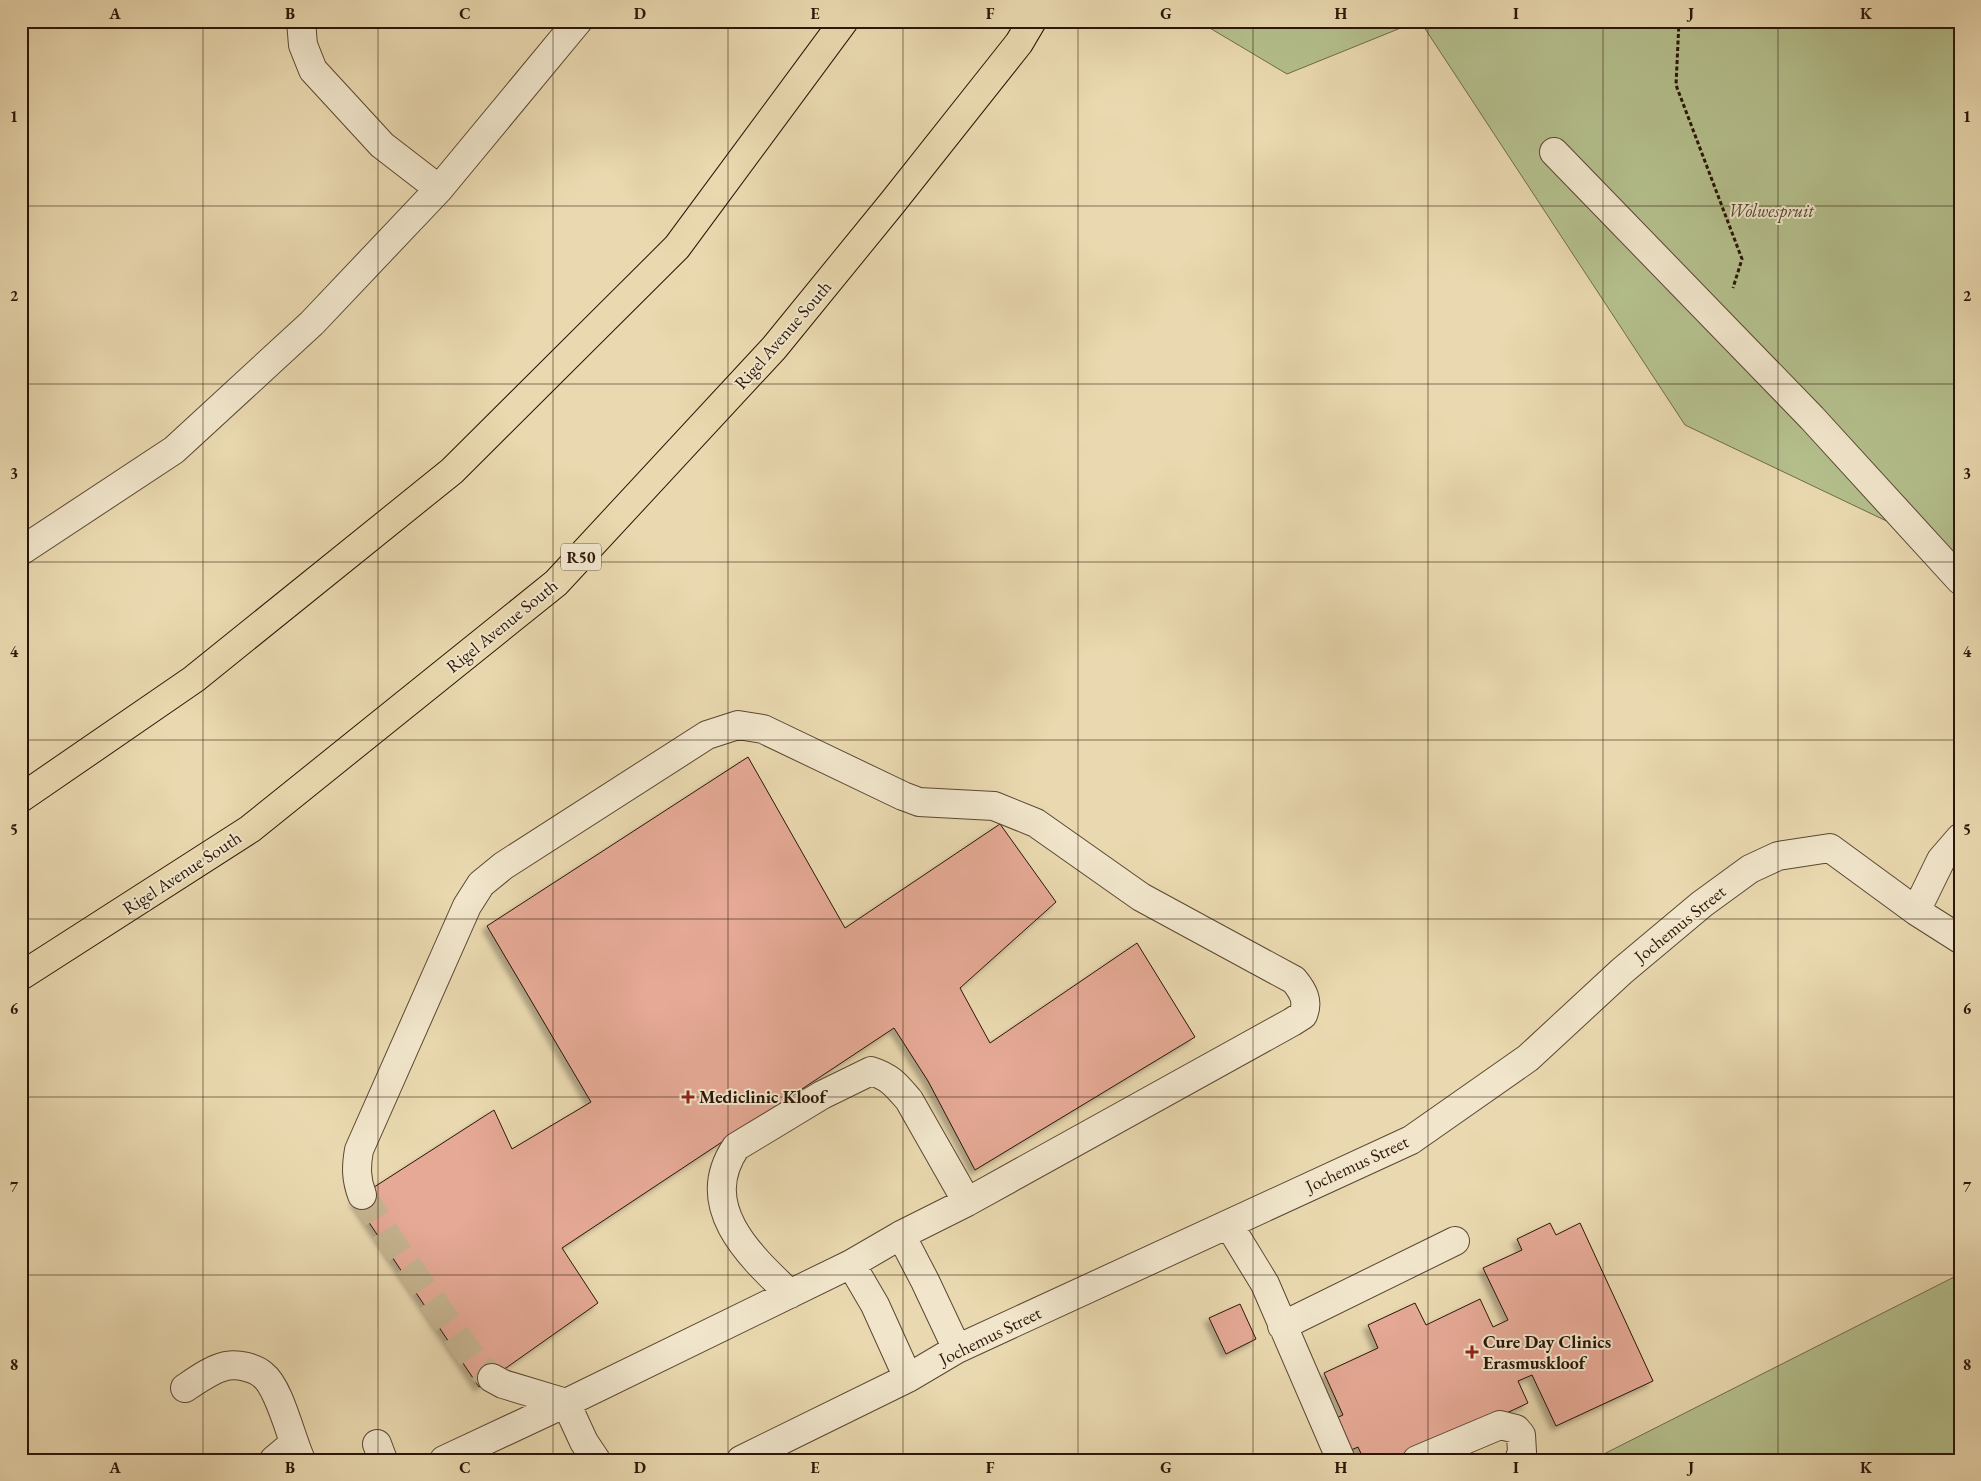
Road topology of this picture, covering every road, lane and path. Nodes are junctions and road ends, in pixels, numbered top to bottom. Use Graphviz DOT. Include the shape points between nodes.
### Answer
graph roads {
  1 [pos="301,21"];
  2 [pos="578,21"];
  3 [pos="844,21"];
  4 [pos="1032,21"];
  5 [pos="1679,21"];
  6 [pos="1554,152"];
  7 [pos="439,189"];
  8 [pos="1722,325"];
  9 [pos="21,551"];
  10 [pos="1960,580"];
  11 [pos="21,798"];
  12 [pos="1960,838"];
  13 [pos="1916,910"];
  14 [pos="1960,939"];
  15 [pos="21,976"];
  16 [pos="362,1195"];
  17 [pos="967,1202"];
  18 [pos="1229,1225"];
  19 [pos="901,1235"];
  20 [pos="1455,1241"];
  21 [pos="851,1264"];
  22 [pos="790,1294"];
  23 [pos="1282,1326"];
  24 [pos="957,1349"];
  25 [pos="492,1378"];
  26 [pos="908,1378"];
  27 [pos="185,1388"];
  28 [pos="566,1403"];
  29 [pos="290,1455"];
  30 [pos="444,1460"];
  31 [pos="596,1460"];
  32 [pos="741,1460"];
  33 [pos="1341,1460"];
  34 [pos="1417,1460"];
  35 [pos="1519,1460"];
  1 -- 7 [label="street" via="303,45 313,70 382,145"];
  2 -- 7 [label="street"];
  3 -- 11 [label="main road" via="677,246 452,472 194,679"];
  4 -- 15 [label="main road, Rigel Avenue South / R50" via="1013,50 774,348 556,583 250,829"];
  5 -- 8 [label="path" via="1676,85 1742,259"];
  6 -- 8 [label="street"];
  7 -- 9 [label="street" via="312,323 174,450"];
  8 -- 10 [label="street"];
  12 -- 13 [label="street" via="1941,860"];
  13 -- 14 [label="street, Jochemus Street"];
  13 -- 18 [label="street, Jochemus Street" via="1830,848 1778,856 1750,869 1702,904 1622,971 1528,1058 1411,1140"];
  16 -- 17 [label="street" via="357,1183 359,1150 468,906 481,884 503,866 707,735 738,725 763,728 919,802 994,806 1036,823 1141,897 1294,980 1302,990 1306,1010 1292,1022"];
  17 -- 19 [label="street"];
  17 -- 22 [label="street" via="909,1100 886,1076 871,1072 822,1095 736,1147 729,1157 722,1182 722,1204 729,1222 752,1257"];
  18 -- 23 [label="street" via="1265,1284"];
  18 -- 24 [label="street, Jochemus Street"];
  19 -- 21 [label="street"];
  19 -- 24 [label="street"];
  20 -- 23 [label="street"];
  21 -- 22 [label="street"];
  21 -- 26 [label="street" via="875,1305"];
  22 -- 28 [label="street"];
  23 -- 33 [label="street"];
  24 -- 26 [label="street, Jochemus Street"];
  25 -- 28 [label="street"];
  26 -- 32 [label="street, Jochemus Street"];
  27 -- 29 [label="street" via="220,1368 250,1367 264,1375 272,1385"];
  28 -- 30 [label="street"];
  28 -- 31 [label="street"];
  34 -- 35 [label="street" via="1500,1425 1516,1429 1520,1435 1522,1452"];
}
